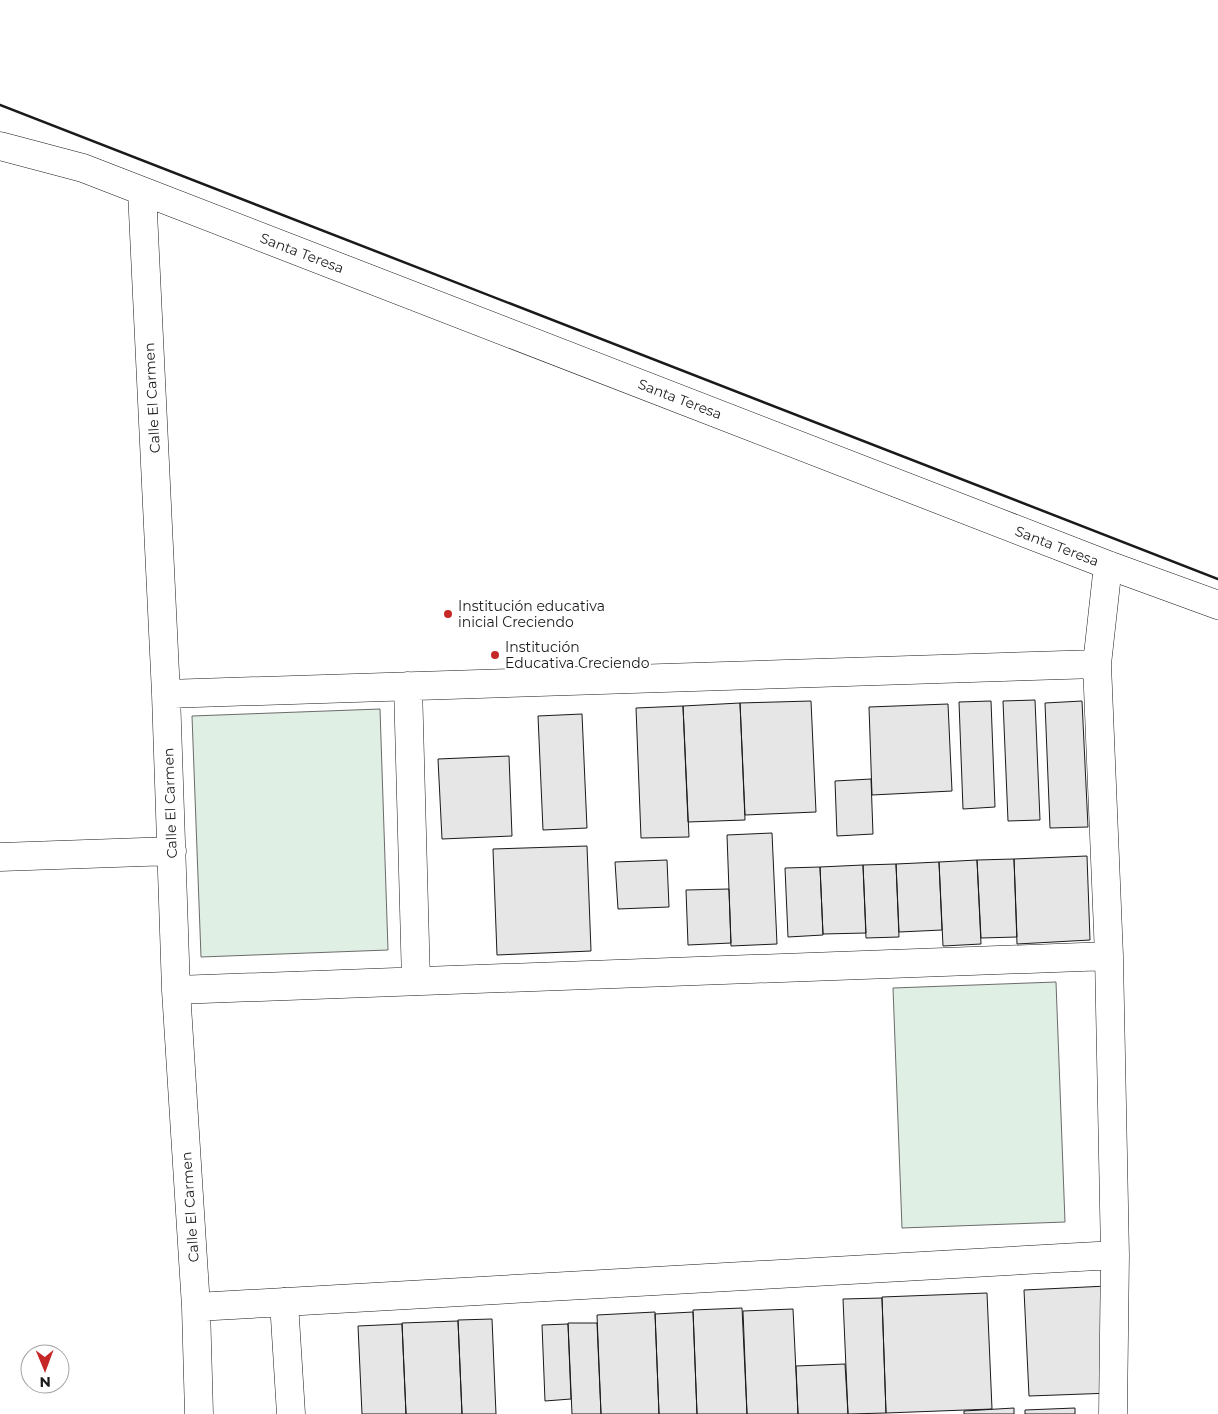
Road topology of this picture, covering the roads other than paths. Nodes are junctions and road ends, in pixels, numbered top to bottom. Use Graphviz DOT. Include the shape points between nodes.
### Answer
graph roads {
  1 [pos="0,146"];
  2 [pos="142,191"];
  3 [pos="1108,566"];
  4 [pos="1218,605"];
  5 [pos="1097,664"];
  6 [pos="408,686"];
  7 [pos="166,694"];
  8 [pos="172,851"];
  9 [pos="0,857"];
  10 [pos="1109,956"];
  11 [pos="416,981"];
  12 [pos="176,990"];
  13 [pos="1114,1254"];
  14 [pos="284,1302"];
  15 [pos="196,1307"];
  16 [pos="199,1414"];
  17 [pos="291,1414"];
  18 [pos="1114,1414"];
  1 -- 2 [label="street, Santa Teresa" via="83,168"];
  2 -- 3 [label="street, Santa Teresa"];
  2 -- 7 [label="street, Calle El Carmen"];
  3 -- 4 [label="street, Santa Teresa"];
  3 -- 5 [label="street"];
  5 -- 6 [label="street"];
  5 -- 10 [label="street"];
  6 -- 7 [label="street"];
  6 -- 11 [label="street"];
  7 -- 8 [label="street, Calle El Carmen"];
  8 -- 9 [label="street"];
  8 -- 12 [label="street, Calle El Carmen"];
  10 -- 11 [label="street"];
  10 -- 13 [label="street"];
  11 -- 12 [label="street"];
  12 -- 15 [label="street, Calle El Carmen"];
  13 -- 14 [label="street"];
  13 -- 18 [label="street"];
  14 -- 15 [label="street"];
  14 -- 17 [label="street"];
  15 -- 16 [label="street, Calle El Carmen"];
}
